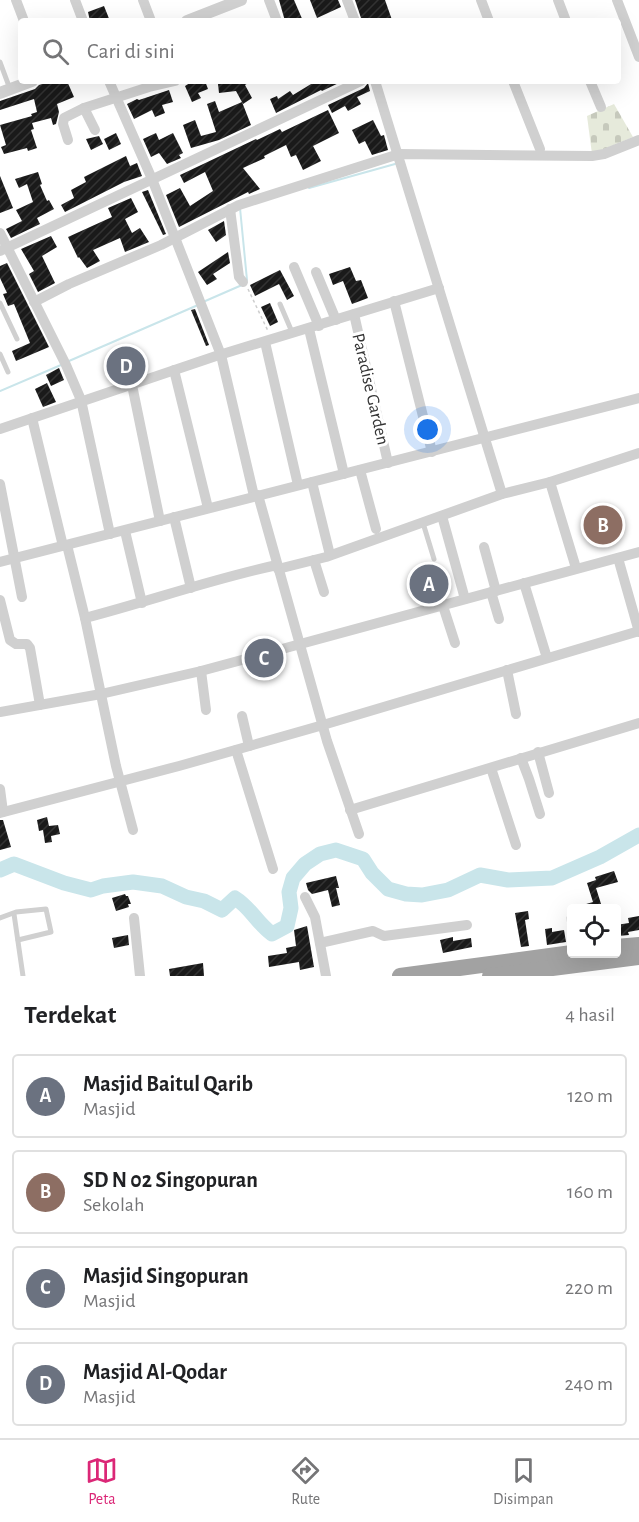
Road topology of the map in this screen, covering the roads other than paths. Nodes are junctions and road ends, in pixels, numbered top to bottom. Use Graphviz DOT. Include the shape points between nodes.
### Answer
graph roads {
  1 [pos="16,0"];
  2 [pos="75,0"];
  3 [pos="143,0"];
  4 [pos="241,0"];
  5 [pos="269,0"];
  6 [pos="347,0"];
  7 [pos="481,0"];
  8 [pos="558,0"];
  9 [pos="616,0"];
  10 [pos="23,18"];
  11 [pos="82,18"];
  12 [pos="150,18"];
  13 [pos="195,18"];
  14 [pos="276,18"];
  15 [pos="354,18"];
  16 [pos="488,18"];
  17 [pos="565,18"];
  18 [pos="639,57"];
  19 [pos="0,62"];
  20 [pos="24,84"];
  21 [pos="110,84"];
  22 [pos="159,84"];
  23 [pos="355,84"];
  24 [pos="376,84"];
  25 [pos="514,84"];
  26 [pos="591,84"];
  27 [pos="5,91"];
  28 [pos="116,98"];
  29 [pos="600,107"];
  30 [pos="84,108"];
  31 [pos="95,130"];
  32 [pos="68,140"];
  33 [pos="639,140"];
  34 [pos="540,149"];
  35 [pos="399,154"];
  36 [pos="152,179"];
  37 [pos="230,209"];
  38 [pos="0,233"];
  39 [pos="176,238"];
  40 [pos="3,249"];
  41 [pos="294,267"];
  42 [pos="316,272"];
  43 [pos="245,285"];
  44 [pos="439,288"];
  45 [pos="394,301"];
  46 [pos="34,302"];
  47 [pos="0,303"];
  48 [pos="280,304"];
  49 [pos="354,314"];
  50 [pos="336,320"];
  51 [pos="314,327"];
  52 [pos="293,334"];
  53 [pos="17,339"];
  54 [pos="268,341"];
  55 [pos="0,354"];
  56 [pos="221,355"];
  57 [pos="174,370"];
  58 [pos="8,372"];
  59 [pos="132,385"];
  60 [pos="639,398"];
  61 [pos="81,400"];
  62 [pos="32,418"];
  63 [pos="0,429"];
  64 [pos="484,437"];
  65 [pos="432,452"];
  66 [pos="639,453"];
  67 [pos="388,463"];
  68 [pos="360,470"];
  69 [pos="344,474"];
  70 [pos="312,482"];
  71 [pos="550,482"];
  72 [pos="0,484"];
  73 [pos="298,485"];
  74 [pos="502,494"];
  75 [pos="256,495"];
  76 [pos="208,508"];
  77 [pos="442,516"];
  78 [pos="174,517"];
  79 [pos="160,521"];
  80 [pos="423,523"];
  81 [pos="376,529"];
  82 [pos="125,531"];
  83 [pos="110,534"];
  84 [pos="65,546"];
  85 [pos="484,547"];
  86 [pos="639,552"];
  87 [pos="330,555"];
  88 [pos="16,558"];
  89 [pos="618,558"];
  90 [pos="434,559"];
  91 [pos="314,560"];
  92 [pos="0,561"];
  93 [pos="278,567"];
  94 [pos="576,568"];
  95 [pos="524,583"];
  96 [pos="191,588"];
  97 [pos="493,591"];
  98 [pos="324,592"];
  99 [pos="22,597"];
  100 [pos="465,599"];
  101 [pos="0,600"];
  102 [pos="142,603"];
  103 [pos="443,606"];
  104 [pos="86,618"];
  105 [pos="499,619"];
  106 [pos="639,631"];
  107 [pos="455,643"];
  108 [pos="301,644"];
  109 [pos="547,658"];
  110 [pos="507,670"];
  111 [pos="201,671"];
  112 [pos="101,694"];
  113 [pos="40,705"];
  114 [pos="206,710"];
  115 [pos="0,712"];
  116 [pos="516,714"];
  117 [pos="242,716"];
  118 [pos="639,723"];
  119 [pos="323,725"];
  120 [pos="249,746"];
  121 [pos="236,750"];
  122 [pos="538,752"];
  123 [pos="520,758"];
  124 [pos="491,768"];
  125 [pos="120,782"];
  126 [pos="0,789"];
  127 [pos="549,793"];
  128 [pos="350,810"];
  129 [pos="1,813"];
  130 [pos="540,814"];
  131 [pos="133,830"];
  132 [pos="358,834"];
  133 [pos="516,845"];
  134 [pos="273,869"];
  135 [pos="304,897"];
  136 [pos="14,914"];
  137 [pos="0,918"];
  138 [pos="134,918"];
  139 [pos="467,925"];
  140 [pos="18,940"];
  141 [pos="320,943"];
  142 [pos="639,945"];
  143 [pos="621,947"];
  144 [pos="567,957"];
  145 [pos="621,957"];
  146 [pos="639,957"];
  147 [pos="567,958"];
  148 [pos="517,974"];
  149 [pos="23,976"];
  150 [pos="140,976"];
  151 [pos="326,976"];
  152 [pos="400,976"];
  153 [pos="490,976"];
  1 -- 10 [label="street"];
  2 -- 11 [label="street"];
  3 -- 12 [label="street"];
  4 -- 13 [label="street"];
  5 -- 14 [label="street"];
  6 -- 15 [label="street"];
  7 -- 16 [label="street"];
  8 -- 17 [label="street"];
  9 -- 18 [label="street"];
  19 -- 27 [label="lane"];
  20 -- 27 [label="street"];
  21 -- 28 [label="street"];
  22 -- 28 [label="street"];
  23 -- 36 [label="street"];
  24 -- 35 [label="street"];
  25 -- 34 [label="street"];
  26 -- 29 [label="street"];
  28 -- 30 [label="street"];
  28 -- 36 [label="street"];
  30 -- 31 [label="street"];
  30 -- 32 [label="street" via="64,118"];
  33 -- 35 [label="street" via="592,156"];
  35 -- 37 [label="street"];
  35 -- 44 [label="street"];
  36 -- 39 [label="street"];
  36 -- 40 [label="street"];
  37 -- 39 [label="street"];
  37 -- 43 [label="street" via="239,277"];
  38 -- 40 [label="street"];
  39 -- 46 [label="street"];
  39 -- 56 [label="street"];
  40 -- 46 [label="street"];
  41 -- 51 [label="street"];
  42 -- 50 [label="street"];
  44 -- 45 [label="street"];
  44 -- 64 [label="street"];
  45 -- 49 [label="street"];
  45 -- 65 [label="street"];
  46 -- 61 [label="street"];
  47 -- 53 [label="lane"];
  48 -- 52 [label="lane"];
  49 -- 50 [label="street"];
  49 -- 67 [label="street, Paradise Garden"];
  50 -- 51 [label="street"];
  51 -- 52 [label="street"];
  51 -- 69 [label="street"];
  52 -- 54 [label="street"];
  54 -- 56 [label="street"];
  54 -- 73 [label="street"];
  55 -- 58 [label="lane"];
  56 -- 57 [label="street"];
  56 -- 75 [label="street"];
  57 -- 59 [label="street"];
  57 -- 76 [label="street"];
  59 -- 61 [label="street"];
  59 -- 79 [label="street"];
  60 -- 64 [label="street"];
  61 -- 62 [label="street"];
  61 -- 83 [label="street"];
  62 -- 63 [label="street"];
  62 -- 84 [label="street"];
  64 -- 65 [label="street"];
  64 -- 74 [label="street"];
  65 -- 67 [label="street"];
  66 -- 71 [label="street"];
  67 -- 68 [label="street"];
  68 -- 69 [label="street"];
  68 -- 81 [label="street"];
  69 -- 70 [label="street"];
  70 -- 73 [label="street"];
  70 -- 87 [label="street"];
  71 -- 74 [label="street"];
  71 -- 94 [label="street"];
  72 -- 88 [label="street"];
  73 -- 75 [label="street"];
  74 -- 77 [label="street"];
  75 -- 76 [label="street"];
  75 -- 93 [label="street"];
  76 -- 78 [label="street"];
  77 -- 80 [label="street"];
  77 -- 100 [label="street"];
  78 -- 79 [label="street"];
  78 -- 96 [label="street"];
  79 -- 82 [label="street"];
  80 -- 87 [label="street"];
  80 -- 90 [label="lane"];
  82 -- 83 [label="street"];
  82 -- 102 [label="street"];
  83 -- 84 [label="street"];
  84 -- 88 [label="street"];
  84 -- 104 [label="street"];
  85 -- 97 [label="street"];
  86 -- 89 [label="street"];
  87 -- 91 [label="street"];
  88 -- 92 [label="street"];
  88 -- 99 [label="street"];
  89 -- 94 [label="street"];
  89 -- 106 [label="street"];
  91 -- 93 [label="street"];
  91 -- 98 [label="street"];
  93 -- 96 [label="street"];
  93 -- 108 [label="street"];
  94 -- 95 [label="street"];
  95 -- 97 [label="street"];
  95 -- 109 [label="street"];
  96 -- 102 [label="street"];
  97 -- 100 [label="street"];
  97 -- 105 [label="street"];
  100 -- 103 [label="street"];
  101 -- 113 [label="street" via="10,640 30,648"];
  102 -- 104 [label="street"];
  103 -- 107 [label="street"];
  103 -- 108 [label="street"];
  104 -- 112 [label="street"];
  106 -- 109 [label="street"];
  108 -- 111 [label="street"];
  108 -- 119 [label="street"];
  109 -- 110 [label="street"];
  110 -- 116 [label="street"];
  110 -- 119 [label="street"];
  111 -- 112 [label="street"];
  111 -- 114 [label="street"];
  112 -- 113 [label="street"];
  112 -- 125 [label="street"];
  113 -- 115 [label="street"];
  117 -- 120 [label="street"];
  118 -- 122 [label="street"];
  119 -- 120 [label="street"];
  119 -- 128 [label="street"];
  120 -- 121 [label="street"];
  121 -- 125 [label="street"];
  121 -- 134 [label="street"];
  122 -- 123 [label="street"];
  122 -- 127 [label="street"];
  123 -- 124 [label="street"];
  123 -- 130 [label="street"];
  124 -- 128 [label="street"];
  124 -- 133 [label="street"];
  125 -- 129 [label="street"];
  125 -- 131 [label="street"];
  126 -- 129 [label="street"];
  128 -- 132 [label="street"];
  135 -- 141 [label="street" via="315,916"];
  136 -- 137 [label="lane"];
  136 -- 140 [label="lane"];
  136 -- 140 [label="lane" via="44,908 52,930"];
  138 -- 150 [label="street"];
  139 -- 141 [label="street" via="384,936 373,931"];
  140 -- 149 [label="lane"];
  141 -- 151 [label="street"];
  142 -- 143 [label="highway"];
  144 -- 152 [label="highway"];
  145 -- 146 [label="highway"];
  147 -- 148 [label="highway"];
  148 -- 153 [label="highway"];
}
